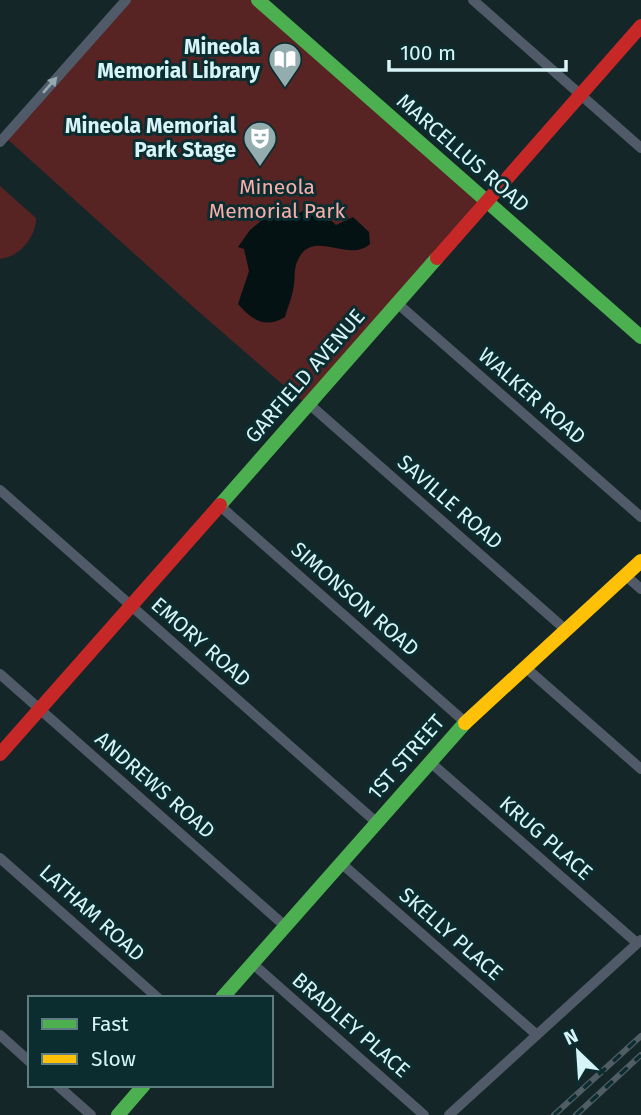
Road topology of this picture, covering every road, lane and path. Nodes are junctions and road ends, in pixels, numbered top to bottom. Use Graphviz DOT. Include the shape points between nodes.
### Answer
graph roads {
  1 [pos="125,0"];
  2 [pos="258,0"];
  3 [pos="473,0"];
  4 [pos="641,26"];
  5 [pos="581,95"];
  6 [pos="2,137"];
  7 [pos="641,148"];
  8 [pos="486,202"];
  9 [pos="397,303"];
  10 [pos="641,337"];
  11 [pos="309,404"];
  12 [pos="0,490"];
  13 [pos="219,505"];
  14 [pos="641,517"];
  15 [pos="641,561"];
  16 [pos="625,575"];
  17 [pos="641,589"];
  18 [pos="131,606"];
  19 [pos="566,630"];
  20 [pos="526,667"];
  21 [pos="0,674"];
  22 [pos="40,709"];
  23 [pos="465,722"];
  24 [pos="0,754"];
  25 [pos="430,762"];
  26 [pos="641,769"];
  27 [pos="376,822"];
  28 [pos="0,858"];
  29 [pos="341,863"];
  30 [pos="285,926"];
  31 [pos="639,941"];
  32 [pos="252,964"];
  33 [pos="156,996"];
  34 [pos="224,996"];
  35 [pos="0,1035"];
  36 [pos="537,1035"];
  37 [pos="28,1060"];
  38 [pos="59,1087"];
  39 [pos="142,1087"];
  40 [pos="90,1115"];
  41 [pos="118,1115"];
  42 [pos="424,1115"];
  43 [pos="449,1115"];
  6 -- 1 [label="street, one-way"];
  2 -- 8 [label="street, MARCELLUS ROAD"];
  3 -- 5 [label="street"];
  4 -- 5 [label="street, GARFIELD AVENUE"];
  5 -- 7 [label="street"];
  5 -- 8 [label="street, GARFIELD AVENUE"];
  8 -- 9 [label="street, GARFIELD AVENUE"];
  8 -- 10 [label="street, MARCELLUS ROAD"];
  9 -- 11 [label="street, GARFIELD AVENUE"];
  9 -- 14 [label="street, WALKER ROAD"];
  11 -- 13 [label="street, GARFIELD AVENUE"];
  11 -- 19 [label="street, SAVILLE ROAD"];
  12 -- 18 [label="street, EMORY ROAD"];
  13 -- 18 [label="street, GARFIELD AVENUE"];
  13 -- 23 [label="street, SIMONSON ROAD"];
  15 -- 16 [label="street, 1ST STREET"];
  16 -- 17 [label="street"];
  16 -- 19 [label="street, 1ST STREET"];
  18 -- 22 [label="street, GARFIELD AVENUE"];
  18 -- 27 [label="street, EMORY ROAD"];
  19 -- 20 [label="street, 1ST STREET"];
  20 -- 23 [label="street, 1ST STREET"];
  20 -- 26 [label="street"];
  21 -- 22 [label="street, ANDREWS ROAD"];
  22 -- 24 [label="street, GARFIELD AVENUE"];
  22 -- 30 [label="street, ANDREWS ROAD"];
  23 -- 25 [label="street, 1ST STREET"];
  25 -- 27 [label="street, 1ST STREET"];
  25 -- 31 [label="street, KRUG PLACE"];
  27 -- 29 [label="street, 1ST STREET"];
  28 -- 33 [label="street, LATHAM ROAD"];
  29 -- 30 [label="street, 1ST STREET"];
  29 -- 36 [label="street, SKELLY PLACE"];
  30 -- 32 [label="street, 1ST STREET"];
  31 -- 36 [label="street"];
  32 -- 34 [label="street, 1ST STREET"];
  32 -- 42 [label="street, BRADLEY PLACE"];
  35 -- 37 [label="street"];
  36 -- 43 [label="street"];
  38 -- 40 [label="street"];
  39 -- 41 [label="street"];
}
